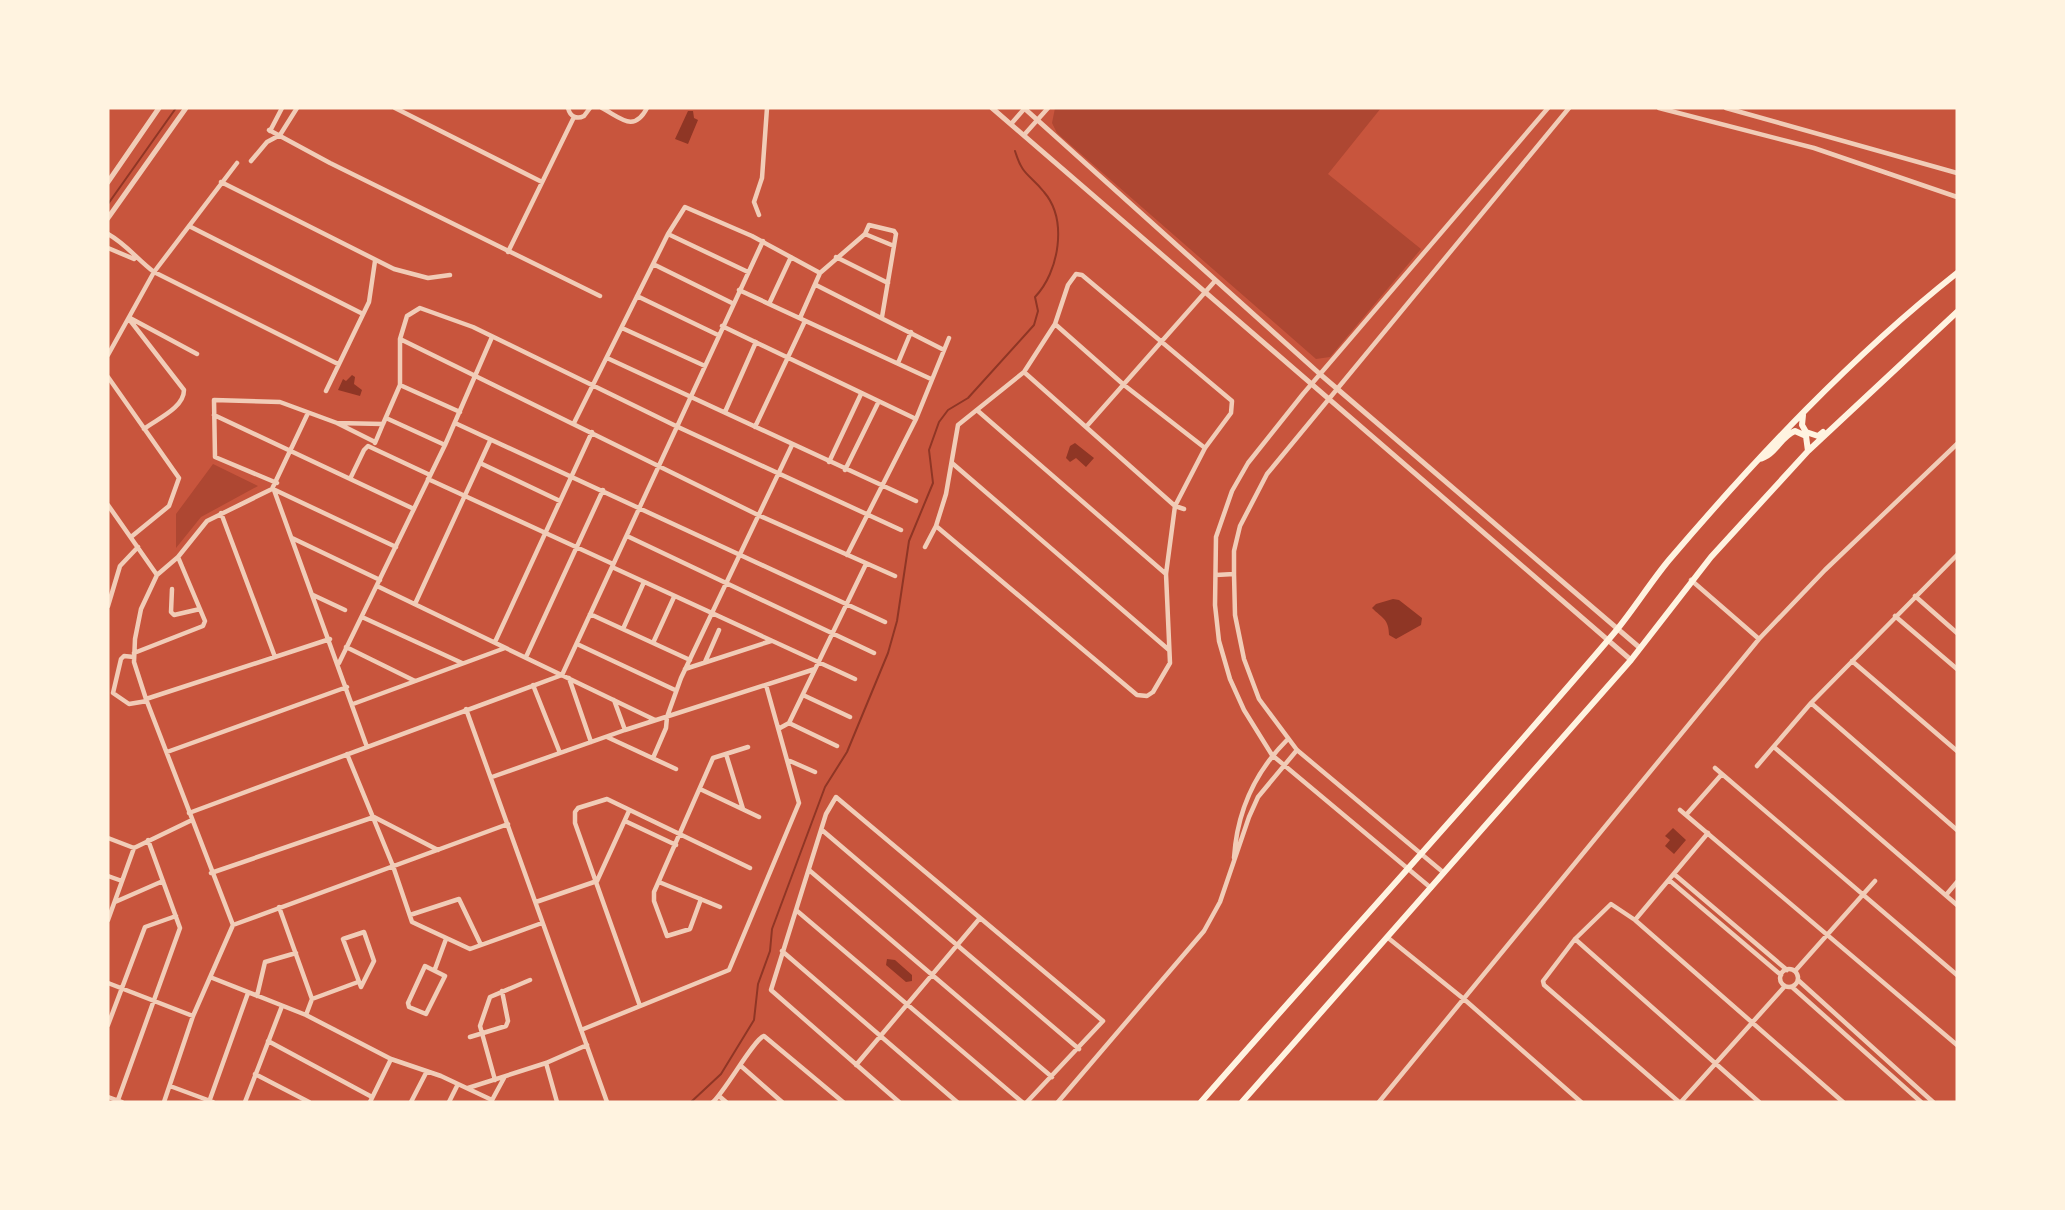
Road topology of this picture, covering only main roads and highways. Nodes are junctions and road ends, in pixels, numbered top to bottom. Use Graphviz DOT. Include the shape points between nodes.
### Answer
graph roads {
  1 [pos="1957,273"];
  2 [pos="1957,312"];
  3 [pos="1857,404"];
  4 [pos="1804,412"];
  5 [pos="1808,451"];
  6 [pos="1759,459"];
  7 [pos="1201,1102"];
  8 [pos="1242,1102"];
  1 -- 4 [label="main road" via="1842,373"];
  2 -- 3 [label="main road"];
  3 -- 4 [label="main road" via="1850,405 1818,436 1804,430"];
  3 -- 5 [label="main road"];
  4 -- 6 [label="main road"];
  5 -- 6 [label="main road" via="1806,436 1795,431 1767,458"];
  5 -- 8 [label="main road" via="1691,580 1631,660"];
  6 -- 7 [label="main road" via="1667,562 1608,640 1410,869"];
}
